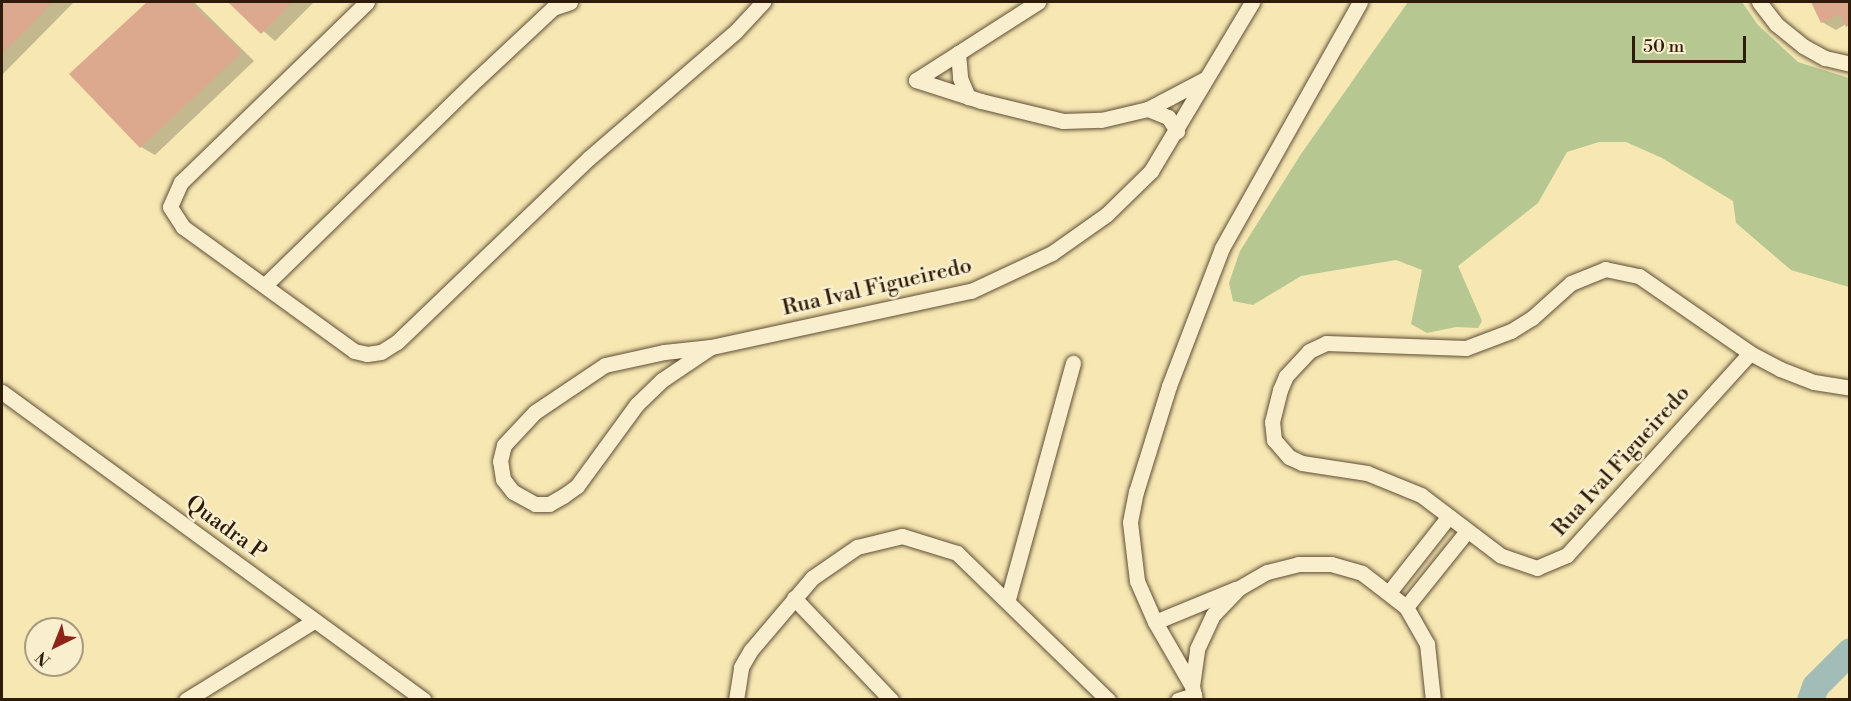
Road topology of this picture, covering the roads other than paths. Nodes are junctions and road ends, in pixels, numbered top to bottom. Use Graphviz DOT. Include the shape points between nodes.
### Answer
graph roads {
  1 [pos="367,2"];
  2 [pos="570,2"];
  3 [pos="763,2"];
  4 [pos="1038,2"];
  5 [pos="1252,2"];
  6 [pos="1360,2"];
  7 [pos="1759,2"];
  8 [pos="554,5"];
  9 [pos="958,53"];
  10 [pos="1850,64"];
  11 [pos="1205,79"];
  12 [pos="968,97"];
  13 [pos="1148,109"];
  14 [pos="1177,132"];
  15 [pos="265,285"];
  16 [pos="711,347"];
  17 [pos="1750,353"];
  18 [pos="645,355"];
  19 [pos="1073,363"];
  20 [pos="659,384"];
  21 [pos="1850,388"];
  22 [pos="2,392"];
  23 [pos="1449,516"];
  24 [pos="1467,531"];
  25 [pos="1016,567"];
  26 [pos="991,584"];
  27 [pos="1239,588"];
  28 [pos="1390,591"];
  29 [pos="794,598"];
  30 [pos="1008,599"];
  31 [pos="1406,607"];
  32 [pos="314,621"];
  33 [pos="1155,622"];
  34 [pos="1194,693"];
  35 [pos="186,699"];
  36 [pos="424,699"];
  37 [pos="736,699"];
  38 [pos="891,699"];
  39 [pos="1108,699"];
  40 [pos="1178,699"];
  41 [pos="1433,699"];
  1 -- 15 [label="street" via="181,182 172,196 173,216 183,227"];
  2 -- 8 [label="street"];
  3 -- 15 [label="street" via="736,31 518,224 397,342 381,352 354,351"];
  4 -- 9 [label="street"];
  5 -- 11 [label="street, Rua Ival Figueiredo"];
  6 -- 33 [label="street" via="1222,248 1169,386 1130,522 1137,581"];
  7 -- 10 [label="street" via="1776,24 1803,46 1825,58"];
  8 -- 15 [label="street"];
  9 -- 12 [label="street" via="960,78"];
  9 -- 12 [label="street" via="916,80"];
  11 -- 13 [label="street"];
  11 -- 14 [label="street, Rua Ival Figueiredo"];
  12 -- 13 [label="street" via="1063,121 1101,120"];
  13 -- 14 [label="street" via="1168,117"];
  14 -- 16 [label="street, Rua Ival Figueiredo" via="1151,171 1107,214 1052,253 971,291"];
  16 -- 18 [label="street, Rua Ival Figueiredo"];
  16 -- 20 [label="street, Rua Ival Figueiredo"];
  17 -- 21 [label="street, Rua Ival Figueiredo" via="1814,382"];
  17 -- 23 [label="street, Rua Ival Figueiredo" via="1639,276 1605,268 1571,283 1511,331 1466,348 1326,343 1297,361 1286,376 1272,422 1274,440 1282,451 1302,463 1338,466 1391,481 1421,495"];
  17 -- 24 [label="street, Rua Ival Figueiredo" via="1567,555 1537,568 1520,564"];
  18 -- 20 [label="street"];
  18 -- 20 [label="street, Rua Ival Figueiredo" via="604,365 535,412 504,445 500,461 503,479 513,492 535,504 549,504 563,496 577,486 616,430"];
  19 -- 25 [label="street" via="1027,541"];
  22 -- 32 [label="street, Quadra P"];
  23 -- 24 [label="street, Rua Ival Figueiredo"];
  23 -- 28 [label="street"];
  24 -- 31 [label="street"];
  25 -- 26 [label="street"];
  25 -- 30 [label="street"];
  26 -- 29 [label="street" via="957,553 902,536 857,547 835,559"];
  26 -- 30 [label="street"];
  27 -- 28 [label="street" via="1267,572 1298,564 1331,564 1362,573"];
  27 -- 33 [label="street"];
  27 -- 34 [label="street" via="1213,615 1197,649"];
  28 -- 31 [label="street"];
  29 -- 37 [label="street" via="741,667"];
  29 -- 38 [label="street"];
  30 -- 39 [label="street"];
  31 -- 41 [label="street" via="1427,644"];
  32 -- 35 [label="street"];
  32 -- 36 [label="street, Quadra P"];
  33 -- 34 [label="street"];
  34 -- 40 [label="street"];
}
